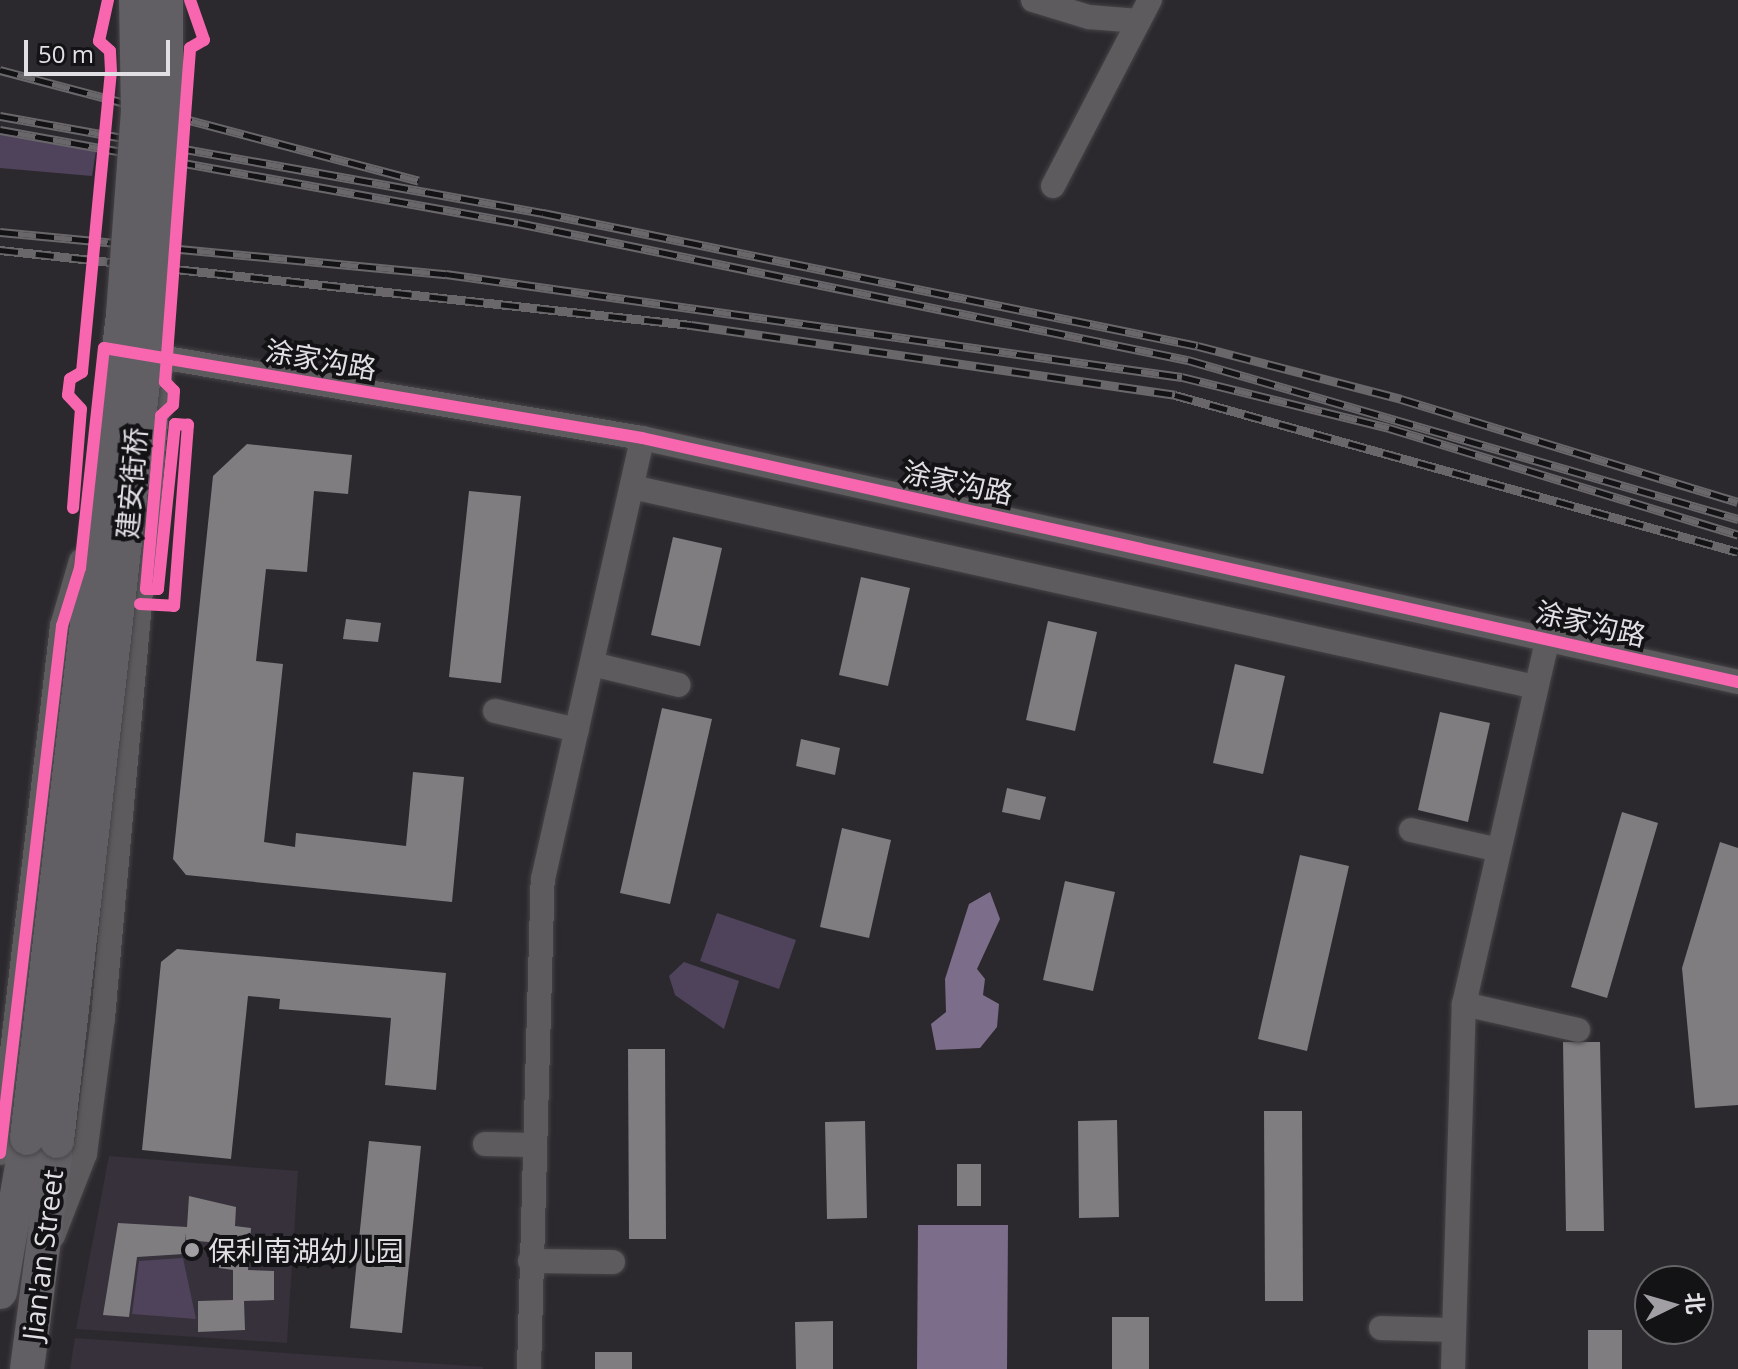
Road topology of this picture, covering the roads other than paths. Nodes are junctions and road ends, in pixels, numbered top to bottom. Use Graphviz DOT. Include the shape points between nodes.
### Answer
graph roads {
  1 [pos="136,0"];
  2 [pos="166,0"];
  3 [pos="1033,0"];
  4 [pos="1145,10"];
  5 [pos="1053,186"];
  6 [pos="162,356"];
  7 [pos="642,438"];
  8 [pos="632,487"];
  9 [pos="1548,638"];
  10 [pos="592,664"];
  11 [pos="1738,682"];
  12 [pos="679,685"];
  13 [pos="1536,687"];
  14 [pos="495,711"];
  15 [pos="577,730"];
  16 [pos="1411,830"];
  17 [pos="1499,850"];
  18 [pos="1464,1004"];
  19 [pos="1578,1030"];
  20 [pos="28,1144"];
  21 [pos="485,1144"];
  22 [pos="531,1145"];
  23 [pos="0,1205"];
  24 [pos="8,1249"];
  25 [pos="46,1252"];
  26 [pos="530,1261"];
  27 [pos="613,1262"];
  28 [pos="0,1292"];
  29 [pos="1381,1328"];
  30 [pos="1454,1330"];
  31 [pos="27,1369"];
  32 [pos="529,1369"];
  33 [pos="1453,1369"];
  1 -- 20 [label="main road, 建安街桥, bridge" via="138,113 123,315"];
  2 -- 20 [label="main road, 建安街桥, bridge" via="166,110 152,303"];
  3 -- 4 [label="street" via="1089,17"];
  4 -- 5 [label="street"];
  6 -- 7 [label="street, 涂家沟路"];
  6 -- 20 [label="street, 涂家沟路" via="104,348 80,568 62,626"];
  6 -- 25 [label="street" via="97,1064 85,1154"];
  7 -- 8 [label="street"];
  7 -- 9 [label="street, 涂家沟路"];
  8 -- 10 [label="street"];
  8 -- 13 [label="street"];
  9 -- 11 [label="street, 涂家沟路"];
  9 -- 13 [label="street"];
  10 -- 12 [label="street"];
  10 -- 15 [label="street"];
  13 -- 17 [label="street"];
  14 -- 15 [label="street"];
  15 -- 22 [label="street" via="536,933"];
  16 -- 17 [label="street"];
  17 -- 18 [label="street"];
  18 -- 19 [label="street"];
  18 -- 30 [label="street"];
  20 -- 24 [label="main road, Jian'an Street"];
  20 -- 25 [label="main road, Jian'an Street"];
  21 -- 22 [label="street"];
  22 -- 26 [label="street"];
  23 -- 24 [label="street"];
  24 -- 28 [label="main road, Jian'an Street"];
  25 -- 31 [label="main road, Jian'an Street"];
  26 -- 27 [label="street"];
  26 -- 32 [label="street"];
  29 -- 30 [label="street"];
  30 -- 33 [label="street"];
}
